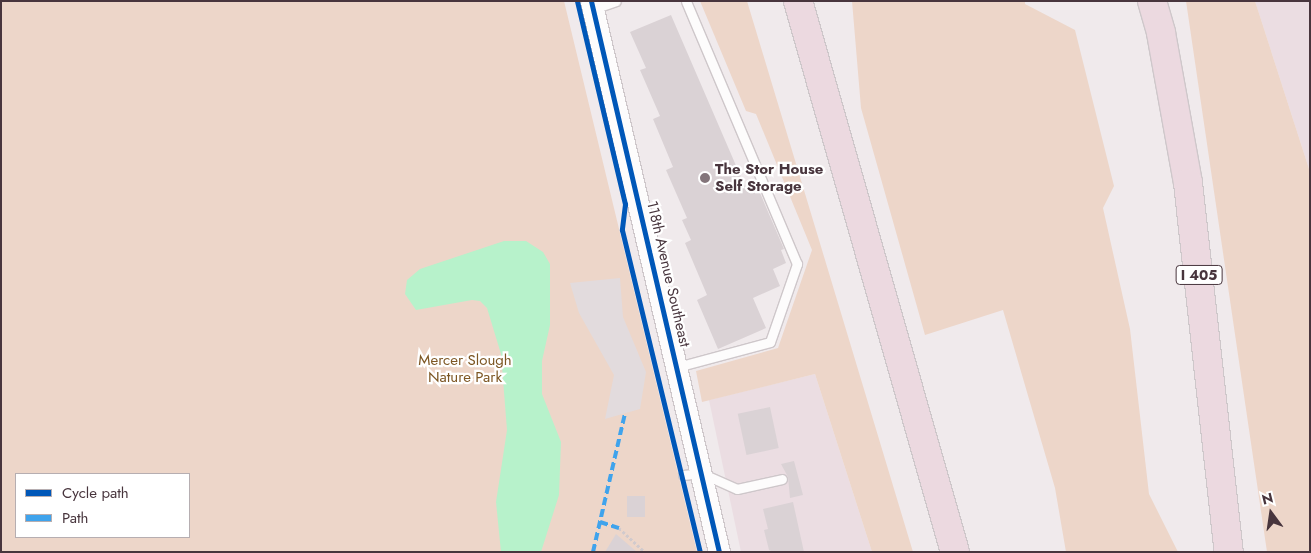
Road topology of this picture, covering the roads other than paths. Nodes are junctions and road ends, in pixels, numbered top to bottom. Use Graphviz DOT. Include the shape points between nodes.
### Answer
graph roads {
  1 [pos="616,1"];
  2 [pos="686,1"];
  3 [pos="794,1"];
  4 [pos="798,1"];
  5 [pos="1152,1"];
  6 [pos="592,5"];
  7 [pos="809,41"];
  8 [pos="677,367"];
  9 [pos="692,474"];
  10 [pos="782,479"];
  11 [pos="719,552"];
  12 [pos="954,552"];
  13 [pos="1229,552"];
  1 -- 6 [label="lane"];
  2 -- 8 [label="lane" via="797,264 770,342"];
  3 -- 7 [label="highway"];
  4 -- 7 [label="highway"];
  5 -- 13 [label="highway, I 405" via="1161,33 1188,183"];
  6 -- 8 [label="street, 118th Avenue Southeast"];
  7 -- 12 [label="highway"];
  8 -- 9 [label="street, 118th Avenue Southeast"];
  9 -- 10 [label="lane" via="737,489"];
  9 -- 11 [label="street, 118th Avenue Southeast"];
}
